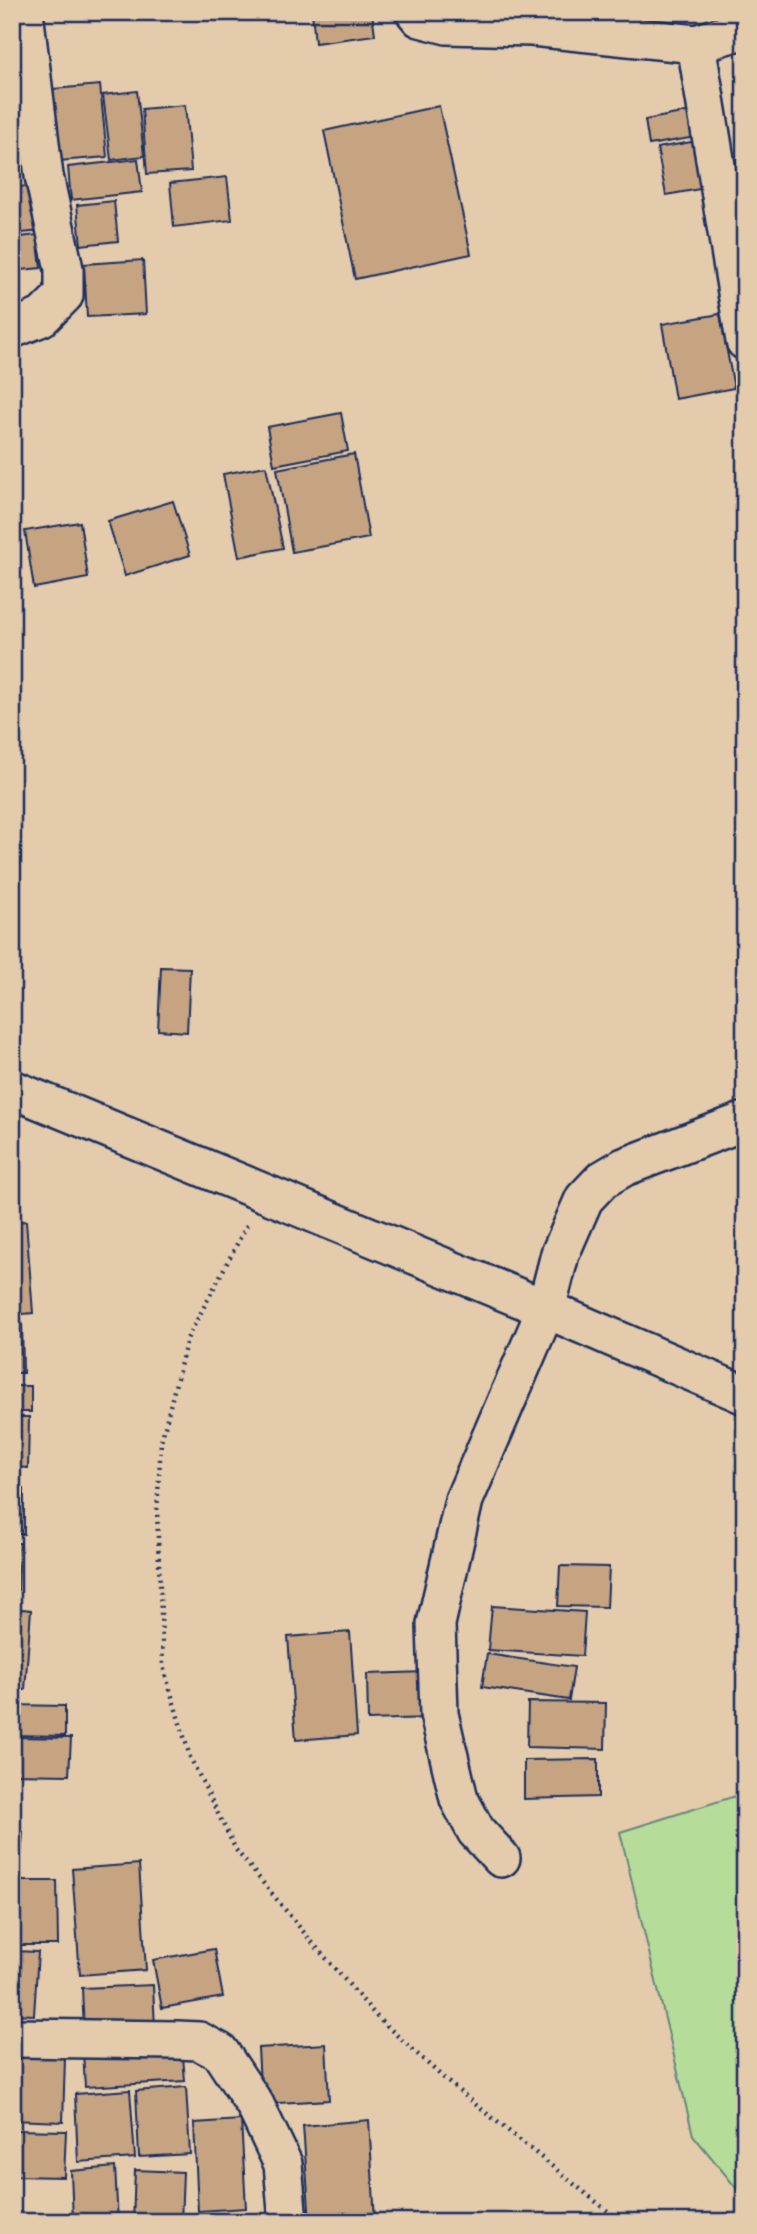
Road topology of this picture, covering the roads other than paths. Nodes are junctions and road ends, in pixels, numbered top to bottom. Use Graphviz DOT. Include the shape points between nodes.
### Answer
graph roads {
  1 [pos="24,12"];
  2 [pos="415,12"];
  3 [pos="745,29"];
  4 [pos="696,44"];
  5 [pos="28,177"];
  6 [pos="12,329"];
  7 [pos="745,341"];
  8 [pos="12,1089"];
  9 [pos="745,1121"];
  10 [pos="546,1309"];
  11 [pos="745,1395"];
  12 [pos="501,1858"];
  13 [pos="12,2038"];
  14 [pos="288,2222"];
  1 -- 5 [label="street"];
  2 -- 4 [label="street" via="420,18 447,24 532,27"];
  3 -- 4 [label="street"];
  4 -- 7 [label="street"];
  5 -- 6 [label="street" via="64,269 64,295 41,317"];
  8 -- 10 [label="street"];
  9 -- 10 [label="street" via="624,1167 602,1180 584,1199 560,1254"];
  10 -- 11 [label="street"];
  10 -- 12 [label="street" via="464,1500 436,1624 439,1714 458,1799 476,1831"];
  13 -- 14 [label="street" via="188,2040 220,2052 255,2105 283,2164"];
}
